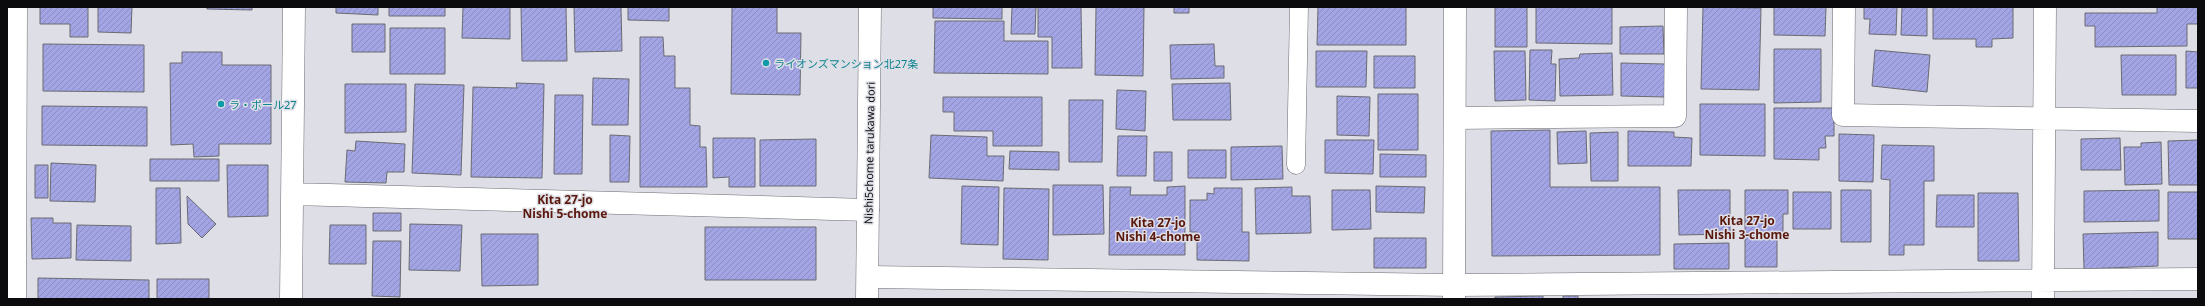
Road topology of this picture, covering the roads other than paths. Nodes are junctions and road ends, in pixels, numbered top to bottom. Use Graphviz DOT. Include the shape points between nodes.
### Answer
graph roads {
  1 [pos="16,7"];
  2 [pos="294,7"];
  3 [pos="870,7"];
  4 [pos="1299,7"];
  5 [pos="1455,7"];
  6 [pos="1676,7"];
  7 [pos="1844,7"];
  8 [pos="2045,7"];
  9 [pos="1455,118"];
  10 [pos="2044,120"];
  11 [pos="2198,122"];
  12 [pos="1296,165"];
  13 [pos="292,194"];
  14 [pos="868,210"];
  15 [pos="868,277"];
  16 [pos="2198,279"];
  17 [pos="2043,290"];
  18 [pos="1454,292"];
  19 [pos="15,299"];
  20 [pos="291,299"];
  21 [pos="867,299"];
  1 -- 19 [label="street"];
  2 -- 13 [label="street"];
  3 -- 14 [label="street, Nishi5chome tarukawa dori"];
  4 -- 12 [label="lane"];
  5 -- 9 [label="street"];
  6 -- 9 [label="street" via="1675,116"];
  7 -- 10 [label="street" via="1843,115"];
  8 -- 10 [label="street"];
  9 -- 18 [label="street"];
  10 -- 11 [label="street"];
  10 -- 17 [label="street"];
  13 -- 14 [label="street"];
  13 -- 20 [label="street"];
  14 -- 15 [label="street, Nishi5chome tarukawa dori"];
  15 -- 18 [label="street"];
  15 -- 21 [label="street, Nishi5chome tarukawa dori"];
  16 -- 17 [label="street"];
  17 -- 18 [label="street"];
}
